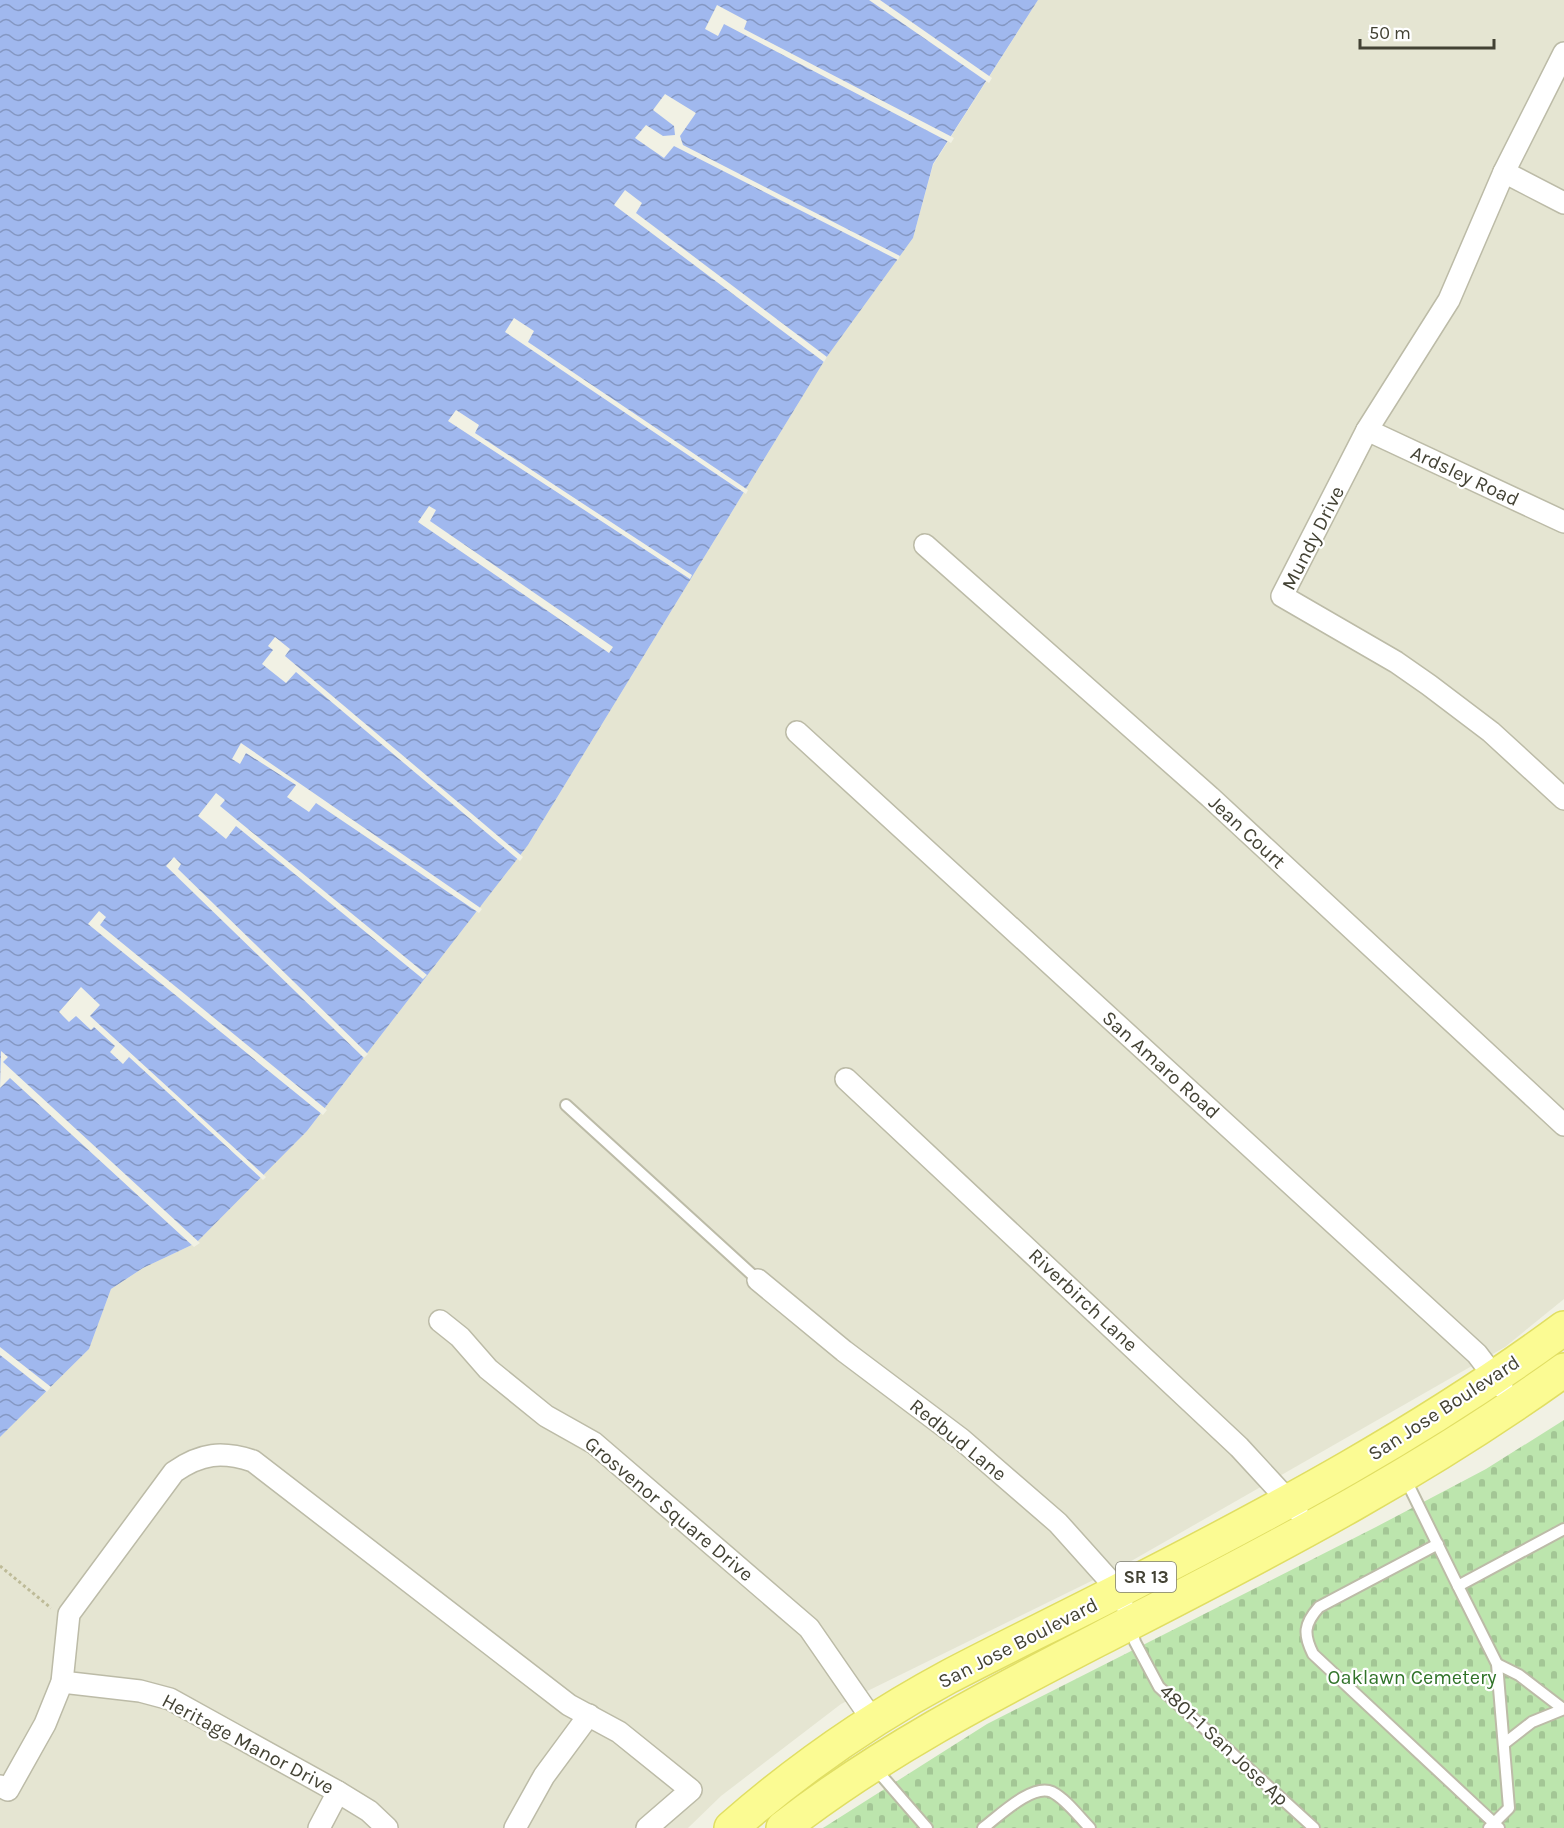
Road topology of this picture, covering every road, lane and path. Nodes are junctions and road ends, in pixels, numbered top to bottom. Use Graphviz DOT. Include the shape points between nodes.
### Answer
graph roads {
  1 [pos="1564,53"];
  2 [pos="1504,172"];
  3 [pos="1564,203"];
  4 [pos="1367,430"];
  5 [pos="1564,522"];
  6 [pos="924,545"];
  7 [pos="797,732"];
  8 [pos="1564,799"];
  9 [pos="846,1079"];
  10 [pos="566,1105"];
  11 [pos="1564,1125"];
  12 [pos="758,1280"];
  13 [pos="440,1321"];
  14 [pos="1564,1328"];
  15 [pos="1564,1370"];
  16 [pos="1494,1377"];
  17 [pos="1517,1404"];
  18 [pos="1404,1477"];
  19 [pos="1289,1501"];
  20 [pos="1312,1529"];
  21 [pos="1564,1529"];
  22 [pos="1438,1544"];
  23 [pos="0,1566"];
  24 [pos="1458,1586"];
  25 [pos="1119,1591"];
  26 [pos="58,1611"];
  27 [pos="1130,1623"];
  28 [pos="1497,1664"];
  29 [pos="62,1683"];
  30 [pos="1563,1708"];
  31 [pos="589,1715"];
  32 [pos="874,1722"];
  33 [pos="1505,1743"];
  34 [pos="871,1765"];
  35 [pos="0,1786"];
  36 [pos="338,1792"];
  37 [pos="1494,1826"];
  38 [pos="319,1828"];
  39 [pos="387,1828"];
  40 [pos="514,1828"];
  41 [pos="647,1828"];
  42 [pos="731,1828"];
  43 [pos="783,1828"];
  44 [pos="927,1828"];
  45 [pos="983,1828"];
  46 [pos="1090,1828"];
  47 [pos="1314,1828"];
  1 -- 2 [label="street, Mundy Drive"];
  2 -- 3 [label="street"];
  2 -- 4 [label="street, Mundy Drive" via="1449,300"];
  4 -- 5 [label="street, Ardsley Road"];
  4 -- 8 [label="street, Mundy Drive" via="1282,596 1396,662 1491,732"];
  6 -- 11 [label="street, Jean Court" via="1210,797"];
  7 -- 16 [label="street, San Amaro Road" via="1477,1354"];
  9 -- 19 [label="street, Riverbirch Lane" via="1239,1447"];
  10 -- 12 [label="lane"];
  12 -- 25 [label="street, Redbud Lane" via="961,1439 1049,1515"];
  13 -- 32 [label="street, Grosvenor Square Drive" via="488,1369 546,1416 594,1443 810,1628"];
  14 -- 16 [label="main road, San Jose Boulevard / SR 13"];
  15 -- 17 [label="main road, San Jose Boulevard / SR 13"];
  16 -- 17 [label="street, San Amaro Road"];
  16 -- 19 [label="main road, San Jose Boulevard / SR 13" via="1375,1454"];
  17 -- 18 [label="main road, San Jose Boulevard / SR 13"];
  18 -- 20 [label="main road, San Jose Boulevard / SR 13"];
  18 -- 22 [label="lane"];
  19 -- 20 [label="street, Riverbirch Lane"];
  19 -- 25 [label="main road, San Jose Boulevard / SR 13"];
  20 -- 27 [label="main road, San Jose Boulevard / SR 13"];
  21 -- 24 [label="lane"];
  22 -- 24 [label="lane"];
  22 -- 37 [label="lane" via="1319,1607 1308,1620 1304,1637 1313,1654"];
  23 -- 26 [label="path"];
  24 -- 28 [label="lane"];
  25 -- 27 [label="street, Redbud Lane"];
  25 -- 32 [label="main road, San Jose Boulevard / SR 13" via="946,1678"];
  27 -- 34 [label="main road, San Jose Boulevard / SR 13" via="947,1718"];
  27 -- 47 [label="lane, 4801-1 San Jose Ap" via="1135,1642 1159,1686"];
  28 -- 30 [label="lane" via="1519,1675"];
  28 -- 33 [label="lane"];
  29 -- 31 [label="street" via="66,1628 75,1602 174,1472 211,1454 232,1454 253,1461 569,1705"];
  29 -- 35 [label="street" via="45,1724 8,1790"];
  29 -- 36 [label="street, Heritage Manor Drive" via="140,1691 170,1699"];
  30 -- 33 [label="lane" via="1532,1722"];
  31 -- 40 [label="street" via="544,1776"];
  31 -- 41 [label="street" via="620,1732 691,1790"];
  32 -- 42 [label="main road, San Jose Boulevard / SR 13" via="826,1752"];
  33 -- 37 [label="lane" via="1509,1808"];
  34 -- 43 [label="main road, San Jose Boulevard / SR 13"];
  34 -- 44 [label="lane"];
  36 -- 38 [label="street"];
  36 -- 39 [label="street, Heritage Manor Drive" via="369,1811"];
  45 -- 46 [label="lane" via="1030,1792 1042,1790 1052,1792"];
}
